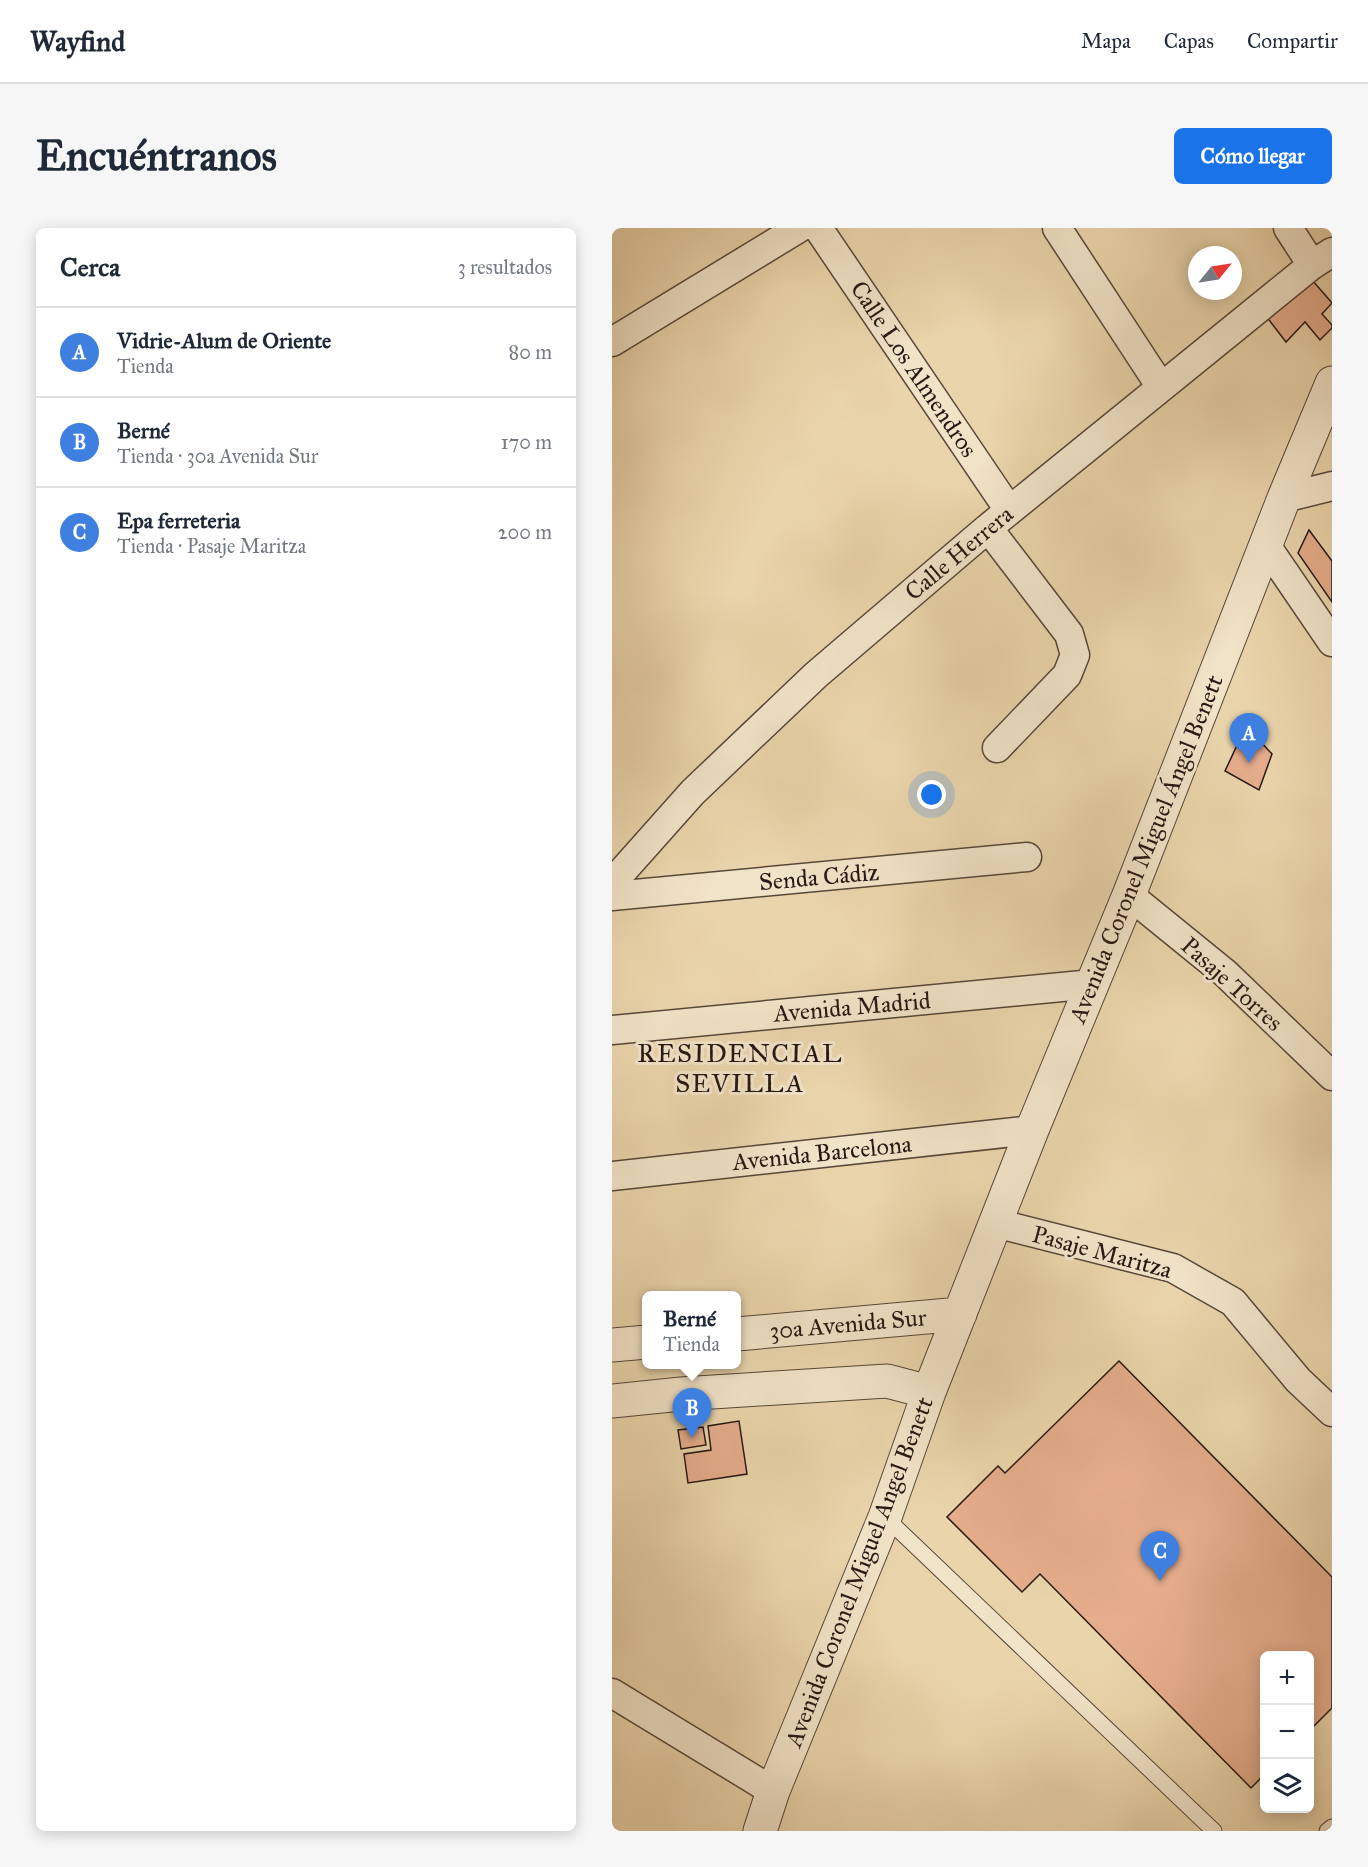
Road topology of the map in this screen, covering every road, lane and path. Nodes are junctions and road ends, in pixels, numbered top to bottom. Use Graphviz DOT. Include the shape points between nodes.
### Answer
graph roads {
  1 [pos="799,228"];
  2 [pos="818,228"];
  3 [pos="1057,228"];
  4 [pos="1288,228"];
  5 [pos="1322,258"];
  6 [pos="612,342"];
  7 [pos="1332,383"];
  8 [pos="1161,387"];
  9 [pos="1332,486"];
  10 [pos="1284,498"];
  11 [pos="998,519"];
  12 [pos="1265,544"];
  13 [pos="1332,642"];
  14 [pos="997,748"];
  15 [pos="1027,857"];
  16 [pos="612,884"];
  17 [pos="1129,895"];
  18 [pos="612,896"];
  19 [pos="1093,984"];
  20 [pos="612,1030"];
  21 [pos="1332,1076"];
  22 [pos="1032,1130"];
  23 [pos="612,1176"];
  24 [pos="995,1223"];
  25 [pos="960,1314"];
  26 [pos="741,1334"];
  27 [pos="642,1342"];
  28 [pos="612,1345"];
  29 [pos="929,1392"];
  30 [pos="612,1401"];
  31 [pos="1332,1412"];
  32 [pos="885,1517"];
  33 [pos="612,1693"];
  34 [pos="769,1817"];
  35 [pos="1332,1827"];
  36 [pos="1214,1831"];
  37 [pos="1327,1831"];
  1 -- 6 [label="street"];
  2 -- 11 [label="street, Calle Los Almendros"];
  3 -- 8 [label="street"];
  4 -- 5 [label="street"];
  5 -- 8 [label="street, Calle Herrera"];
  7 -- 10 [label="street, Avenida Coronel Miguel Ángel Benett"];
  8 -- 11 [label="street, Calle Herrera"];
  9 -- 10 [label="street"];
  10 -- 12 [label="street, Avenida Coronel Miguel Ángel Benett"];
  11 -- 14 [label="street, Calle Los Almendros" via="1069,634 1075,655 1067,675"];
  11 -- 16 [label="street, Calle Herrera" via="808,683 693,792"];
  12 -- 13 [label="street"];
  12 -- 17 [label="street, Avenida Coronel Miguel Ángel Benett"];
  15 -- 18 [label="street, Senda Cádiz"];
  17 -- 19 [label="street, Avenida Coronel Miguel Ángel Benett"];
  17 -- 21 [label="street, Pasaje Torres" via="1225,973"];
  19 -- 20 [label="street, Avenida Madrid"];
  19 -- 22 [label="street, Avenida Coronel Miguel Ángel Benett"];
  22 -- 23 [label="street, Avenida Barcelona"];
  22 -- 24 [label="street, Avenida Coronel Miguel Ángel Benett"];
  24 -- 25 [label="street, Avenida Coronel Miguel Ángel Benett"];
  24 -- 31 [label="street, Pasaje Maritza" via="1173,1268 1233,1302 1298,1380"];
  25 -- 26 [label="street, 30a Avenida Sur"];
  25 -- 29 [label="street, Avenida Coronel Miguel Angel Benett"];
  27 -- 28 [label="street"];
  29 -- 30 [label="street" via="887,1381"];
  29 -- 32 [label="street, Avenida Coronel Miguel Angel Benett"];
  32 -- 34 [label="street, Avenida Coronel Miguel Angel Benett"];
  32 -- 36 [label="lane"];
  33 -- 34 [label="street"];
  35 -- 37 [label="lane"];
}
